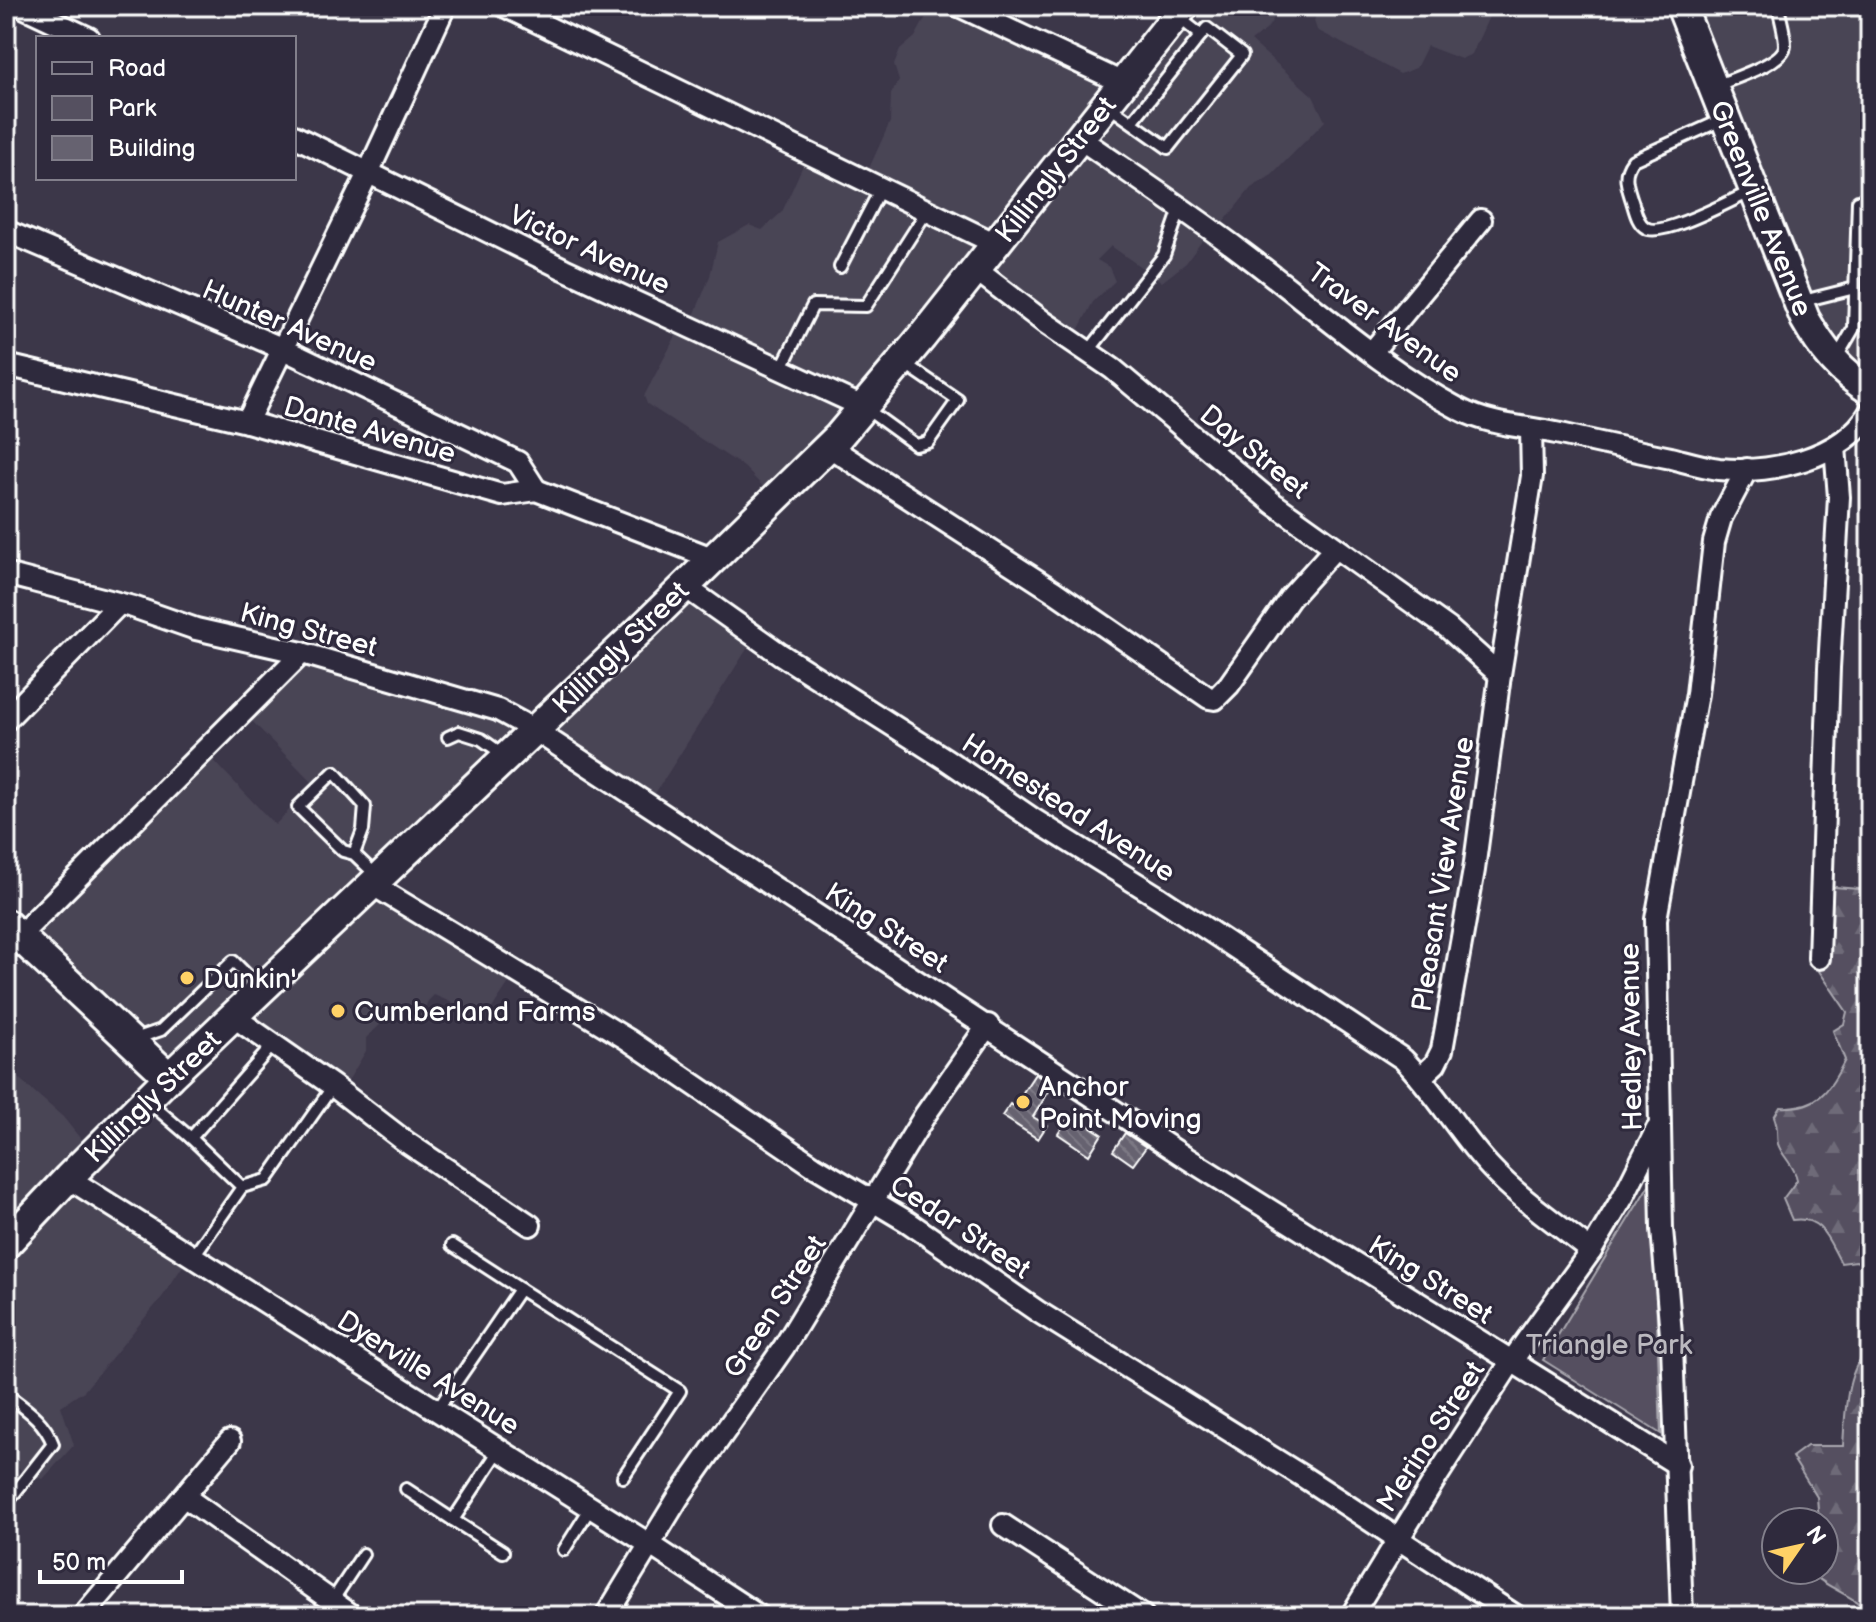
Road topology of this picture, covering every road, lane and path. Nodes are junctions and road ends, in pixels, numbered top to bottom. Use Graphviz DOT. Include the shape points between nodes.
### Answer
graph roads {
  1 [pos="21,6"];
  2 [pos="445,6"];
  3 [pos="504,6"];
  4 [pos="959,6"];
  5 [pos="1778,6"];
  6 [pos="1685,7"];
  7 [pos="1180,11"];
  8 [pos="1201,35"];
  9 [pos="85,36"];
  10 [pos="1713,87"];
  11 [pos="1114,94"];
  12 [pos="1726,118"];
  13 [pos="1132,122"];
  14 [pos="296,137"];
  15 [pos="1079,138"];
  16 [pos="368,173"];
  17 [pos="881,188"];
  18 [pos="1754,190"];
  19 [pos="1858,201"];
  20 [pos="1180,209"];
  21 [pos="927,211"];
  22 [pos="1481,220"];
  23 [pos="6,231"];
  24 [pos="996,244"];
  25 [pos="840,267"];
  26 [pos="975,269"];
  27 [pos="1855,288"];
  28 [pos="1799,302"];
  29 [pos="281,348"];
  30 [pos="1088,352"];
  31 [pos="1372,352"];
  32 [pos="902,361"];
  33 [pos="1834,363"];
  34 [pos="6,365"];
  35 [pos="781,369"];
  36 [pos="1870,390"];
  37 [pos="863,407"];
  38 [pos="1870,412"];
  39 [pos="247,422"];
  40 [pos="1531,429"];
  41 [pos="828,446"];
  42 [pos="1835,447"];
  43 [pos="1747,469"];
  44 [pos="536,490"];
  45 [pos="1335,548"];
  46 [pos="712,558"];
  47 [pos="6,574"];
  48 [pos="684,586"];
  49 [pos="119,604"];
  50 [pos="302,653"];
  51 [pos="1500,675"];
  52 [pos="6,720"];
  53 [pos="533,729"];
  54 [pos="448,737"];
  55 [pos="506,756"];
  56 [pos="354,854"];
  57 [pos="377,882"];
  58 [pos="10,936"];
  59 [pos="1819,958"];
  60 [pos="262,990"];
  61 [pos="234,1017"];
  62 [pos="988,1025"];
  63 [pos="131,1041"];
  64 [pos="272,1046"];
  65 [pos="169,1077"];
  66 [pos="1421,1077"];
  67 [pos="333,1086"];
  68 [pos="146,1099"];
  69 [pos="1659,1125"];
  70 [pos="191,1138"];
  71 [pos="68,1178"];
  72 [pos="242,1187"];
  73 [pos="875,1201"];
  74 [pos="530,1225"];
  75 [pos="6,1244"];
  76 [pos="452,1245"];
  77 [pos="1591,1251"];
  78 [pos="193,1257"];
  79 [pos="520,1289"];
  80 [pos="1511,1362"];
  81 [pos="6,1394"];
  82 [pos="437,1410"];
  83 [pos="230,1441"];
  84 [pos="500,1449"];
  85 [pos="1678,1465"];
  86 [pos="623,1477"];
  87 [pos="406,1489"];
  88 [pos="185,1497"];
  89 [pos="6,1504"];
  90 [pos="591,1507"];
  91 [pos="453,1520"];
  92 [pos="1003,1525"];
  93 [pos="1397,1540"];
  94 [pos="649,1544"];
  95 [pos="564,1550"];
  96 [pos="503,1552"];
  97 [pos="363,1554"];
  98 [pos="332,1601"];
  99 [pos="83,1616"];
  100 [pos="353,1616"];
  101 [pos="606,1616"];
  102 [pos="759,1616"];
  103 [pos="1143,1616"];
  104 [pos="1351,1616"];
  105 [pos="1516,1616"];
  106 [pos="1682,1616"];
  1 -- 9 [label="street"];
  2 -- 16 [label="street"];
  3 -- 17 [label="street"];
  4 -- 11 [label="street"];
  5 -- 10 [label="lane" via="1783,54"];
  6 -- 10 [label="main road, Greenville Avenue"];
  7 -- 8 [label="lane"];
  7 -- 11 [label="main road, Killingly Street"];
  8 -- 13 [label="lane"];
  8 -- 13 [label="lane" via="1207,28 1242,55 1168,148"];
  10 -- 12 [label="main road, Greenville Avenue"];
  11 -- 13 [label="lane"];
  11 -- 15 [label="main road, Killingly Street"];
  12 -- 18 [label="main road, Greenville Avenue"];
  12 -- 18 [label="lane" via="1633,160 1626,181 1638,219 1656,231"];
  14 -- 16 [label="street, Victor Avenue"];
  15 -- 20 [label="street, Traver Avenue"];
  15 -- 24 [label="main road, Killingly Street"];
  16 -- 29 [label="street"];
  16 -- 35 [label="street, Victor Avenue"];
  17 -- 21 [label="street"];
  17 -- 25 [label="lane"];
  18 -- 28 [label="main road, Greenville Avenue"];
  19 -- 27 [label="lane"];
  20 -- 30 [label="lane" via="1164,255"];
  20 -- 31 [label="street, Traver Avenue"];
  21 -- 24 [label="street"];
  21 -- 35 [label="lane" via="866,306 813,305"];
  22 -- 31 [label="street"];
  23 -- 29 [label="street, Hunter Avenue"];
  24 -- 26 [label="main road, Killingly Street"];
  26 -- 30 [label="street, Day Street"];
  26 -- 32 [label="main road, Killingly Street"];
  27 -- 28 [label="lane"];
  27 -- 33 [label="lane" via="1854,328"];
  28 -- 33 [label="main road, Greenville Avenue"];
  29 -- 39 [label="street"];
  29 -- 44 [label="street, Hunter Avenue" via="518,462"];
  30 -- 45 [label="street, Day Street"];
  31 -- 40 [label="street, Traver Avenue" via="1462,411"];
  32 -- 37 [label="main road, Killingly Street"];
  32 -- 37 [label="lane" via="958,400 928,442 916,445"];
  33 -- 36 [label="main road, Greenville Avenue"];
  34 -- 39 [label="street, Dante Avenue"];
  35 -- 37 [label="street, Victor Avenue"];
  37 -- 41 [label="main road, Killingly Street"];
  38 -- 42 [label="street, Traver Avenue" via="1850,438"];
  39 -- 44 [label="street, Dante Avenue" via="502,495"];
  40 -- 43 [label="street, Traver Avenue" via="1717,469"];
  40 -- 51 [label="street, Pleasant View Avenue" via="1532,476"];
  41 -- 45 [label="street" via="1209,698 1215,699 1229,685 1290,598"];
  41 -- 46 [label="main road, Killingly Street"];
  42 -- 43 [label="street, Traver Avenue"];
  42 -- 59 [label="street" via="1839,497"];
  43 -- 69 [label="street, Hedley Avenue" via="1714,542 1697,694 1656,919"];
  44 -- 46 [label="street, Dante Avenue"];
  45 -- 51 [label="street, Day Street" via="1448,628"];
  46 -- 48 [label="main road, Killingly Street"];
  47 -- 49 [label="street, King Street"];
  48 -- 53 [label="main road, Killingly Street"];
  48 -- 66 [label="street, Homestead Avenue" via="830,687 1368,1035"];
  49 -- 50 [label="street, King Street" via="196,629"];
  49 -- 52 [label="street"];
  50 -- 53 [label="street, King Street" via="498,710"];
  50 -- 58 [label="street"];
  51 -- 66 [label="street, Pleasant View Avenue" via="1474,870 1442,1050"];
  53 -- 55 [label="main road, Killingly Street"];
  53 -- 62 [label="street, King Street"];
  54 -- 55 [label="lane" via="459,732 481,739"];
  55 -- 57 [label="main road, Killingly Street"];
  56 -- 56 [label="lane" via="343,851 298,807 334,772 365,806"];
  56 -- 57 [label="lane"];
  57 -- 60 [label="main road, Killingly Street"];
  57 -- 73 [label="street, Cedar Street"];
  58 -- 63 [label="main road"];
  60 -- 61 [label="main road, Killingly Street"];
  60 -- 63 [label="lane" via="233,961 161,1030"];
  61 -- 64 [label="street"];
  61 -- 65 [label="main road, Killingly Street"];
  62 -- 73 [label="street, Green Street" via="925,1115"];
  62 -- 80 [label="street, King Street" via="1185,1157"];
  63 -- 65 [label="main road"];
  64 -- 67 [label="street"];
  64 -- 70 [label="lane"];
  65 -- 68 [label="main road, Killingly Street"];
  66 -- 77 [label="street" via="1492,1170"];
  67 -- 72 [label="lane" via="267,1180"];
  67 -- 74 [label="street"];
  68 -- 70 [label="lane"];
  68 -- 71 [label="main road, Killingly Street"];
  69 -- 77 [label="street, Merino Street"];
  69 -- 85 [label="street, Hedley Avenue"];
  70 -- 72 [label="lane"];
  71 -- 75 [label="main road, Killingly Street"];
  71 -- 78 [label="street, Dyerville Avenue"];
  72 -- 78 [label="lane"];
  73 -- 93 [label="street, Cedar Street" via="1037,1311"];
  73 -- 94 [label="street, Green Street" via="784,1347"];
  76 -- 79 [label="lane"];
  77 -- 80 [label="street, Merino Street"];
  78 -- 82 [label="street, Dyerville Avenue"];
  79 -- 82 [label="lane"];
  79 -- 86 [label="lane" via="680,1391"];
  80 -- 85 [label="street, King Street"];
  80 -- 93 [label="street, Merino Street"];
  81 -- 89 [label="lane" via="39,1418 53,1444"];
  82 -- 84 [label="street, Dyerville Avenue"];
  83 -- 88 [label="street"];
  84 -- 90 [label="street, Dyerville Avenue"];
  84 -- 91 [label="lane"];
  85 -- 106 [label="street, Hedley Avenue"];
  87 -- 91 [label="lane"];
  88 -- 98 [label="street"];
  88 -- 99 [label="street"];
  90 -- 94 [label="street, Dyerville Avenue"];
  90 -- 95 [label="lane"];
  91 -- 96 [label="lane"];
  92 -- 103 [label="street"];
  93 -- 104 [label="street, Merino Street"];
  93 -- 105 [label="street, Cedar Street"];
  94 -- 101 [label="street, Green Street"];
  94 -- 102 [label="street, Dyerville Avenue"];
  97 -- 98 [label="lane"];
  98 -- 100 [label="street"];
}
